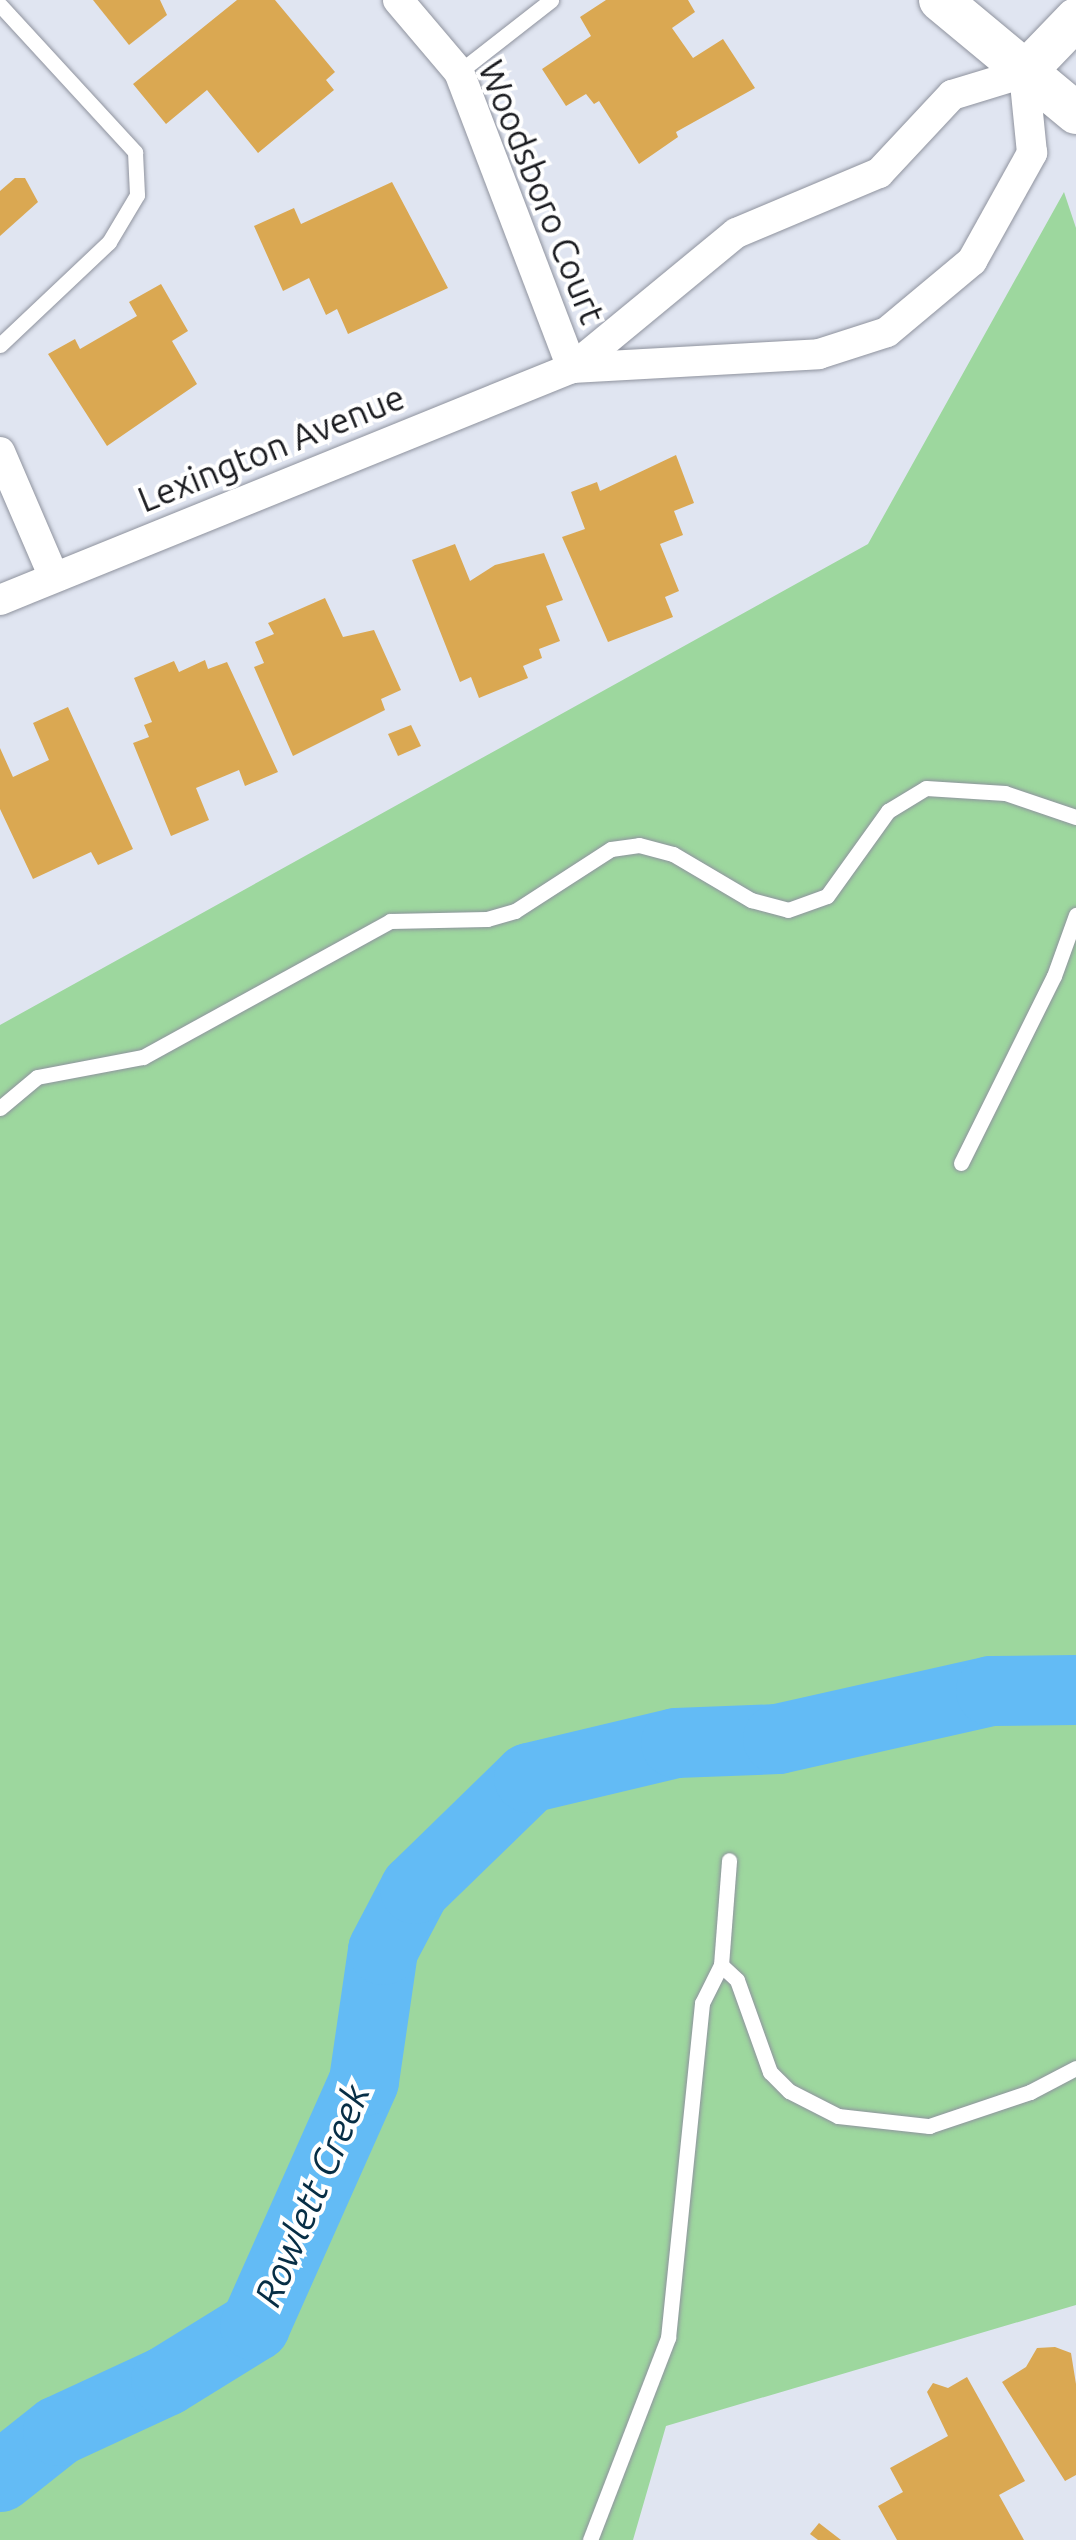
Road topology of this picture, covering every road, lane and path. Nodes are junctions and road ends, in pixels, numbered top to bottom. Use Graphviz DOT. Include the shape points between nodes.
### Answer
graph roads {
  1 [pos="398,0"];
  2 [pos="551,0"];
  3 [pos="940,0"];
  4 [pos="0,5"];
  5 [pos="1076,19"];
  6 [pos="459,72"];
  7 [pos="1024,74"];
  8 [pos="1076,113"];
  9 [pos="0,344"];
  10 [pos="572,368"];
  11 [pos="0,452"];
  12 [pos="53,575"];
  13 [pos="0,600"];
  14 [pos="1076,817"];
  15 [pos="1076,915"];
  16 [pos="0,1108"];
  17 [pos="961,1163"];
  18 [pos="729,1860"];
  19 [pos="721,1965"];
  20 [pos="1076,2068"];
  21 [pos="590,2540"];
  1 -- 6 [label="street, Woodsboro Court"];
  2 -- 6 [label="lane"];
  3 -- 7 [label="main road"];
  4 -- 9 [label="lane" via="136,152 137,195 109,242"];
  5 -- 7 [label="main road"];
  6 -- 10 [label="street, Woodsboro Court"];
  7 -- 8 [label="main road"];
  7 -- 10 [label="street, Lexington Avenue" via="952,95 879,173 736,233"];
  7 -- 10 [label="street, Lexington Avenue" via="1032,153 972,261 887,332 819,354"];
  10 -- 12 [label="street, Lexington Avenue"];
  11 -- 12 [label="street"];
  12 -- 13 [label="street, Lexington Avenue"];
  14 -- 16 [label="lane" via="1004,792 926,788 888,810 827,896 788,910 751,900 672,854 638,845 611,849 515,911 487,919 390,921 144,1057 37,1077"];
  15 -- 17 [label="lane" via="1054,976"];
  18 -- 19 [label="lane"];
  19 -- 20 [label="lane" via="737,1980 770,2072 789,2091 838,2116 929,2126 1030,2092"];
  19 -- 21 [label="lane" via="702,2004 668,2338"];
}
